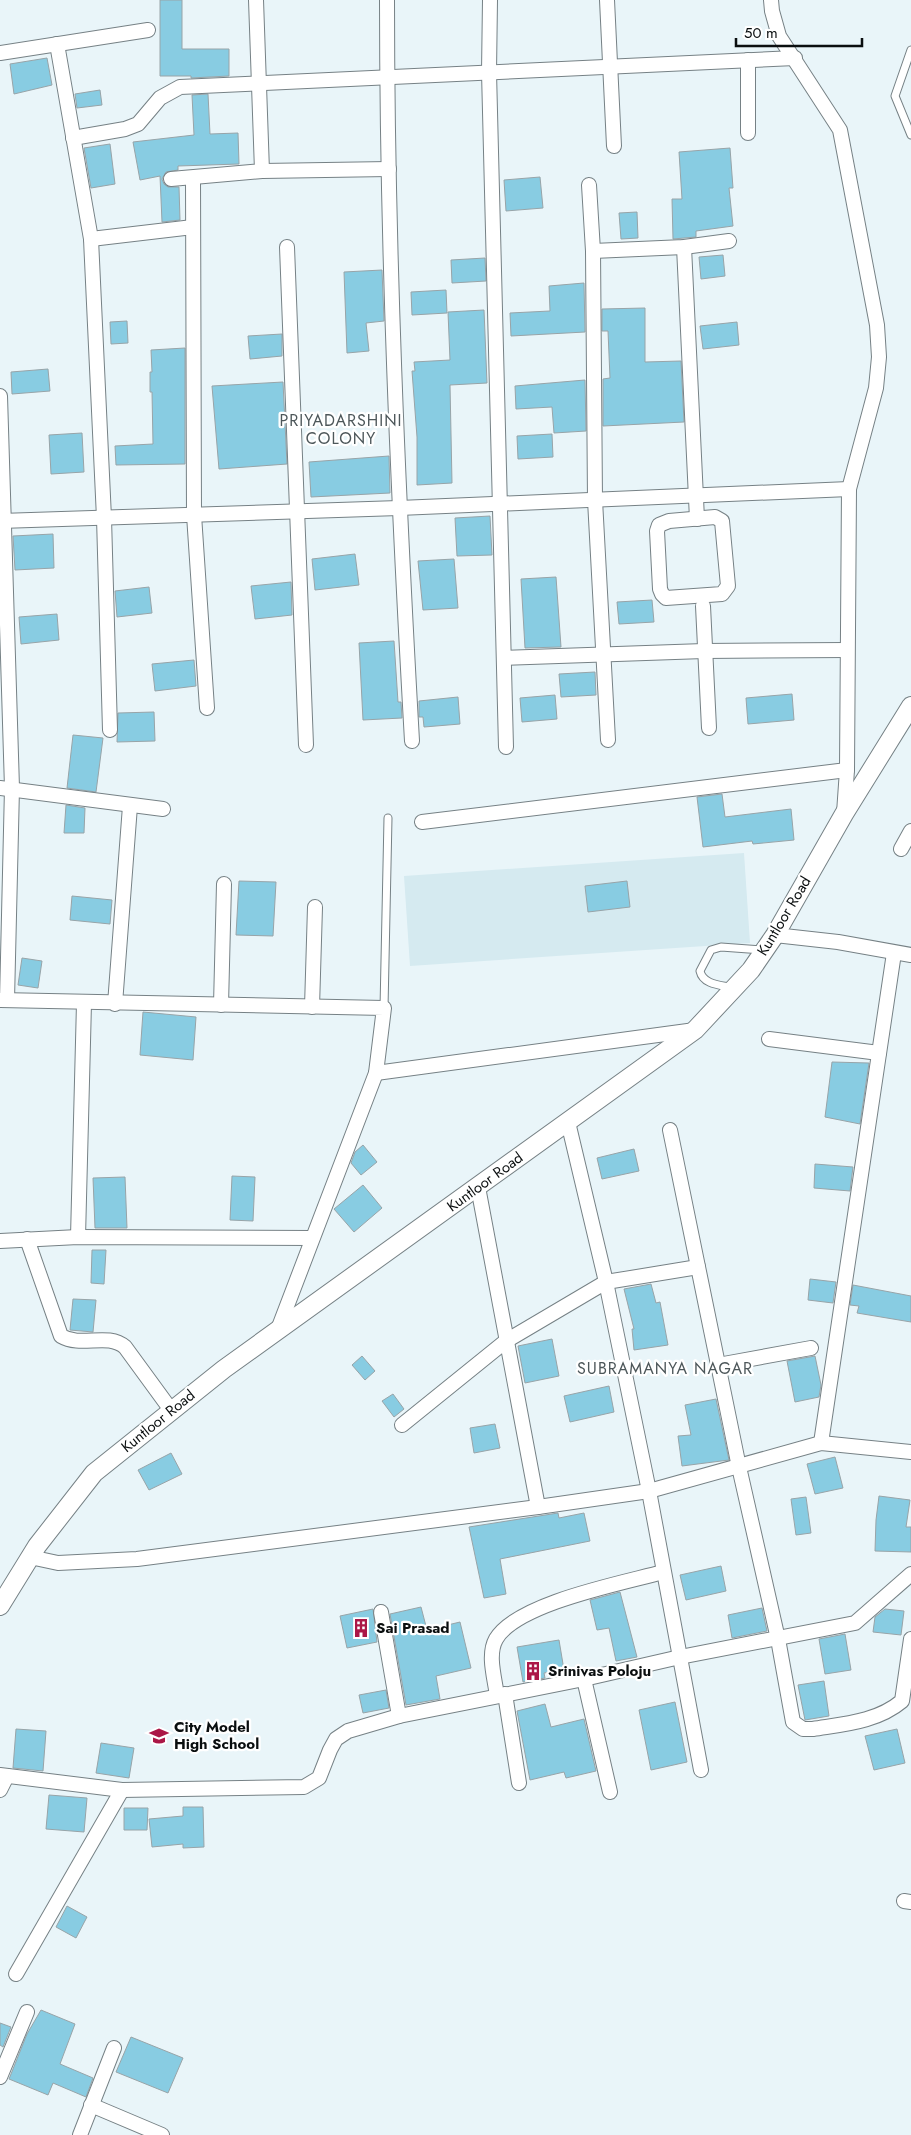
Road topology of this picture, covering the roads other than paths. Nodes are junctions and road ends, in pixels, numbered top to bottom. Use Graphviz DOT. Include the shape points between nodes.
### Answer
graph roads {
  1 [pos="256,0"];
  2 [pos="387,0"];
  3 [pos="490,0"];
  4 [pos="607,0"];
  5 [pos="771,0"];
  6 [pos="148,30"];
  7 [pos="57,44"];
  8 [pos="911,50"];
  9 [pos="0,53"];
  10 [pos="795,58"];
  11 [pos="748,60"];
  12 [pos="610,66"];
  13 [pos="490,72"];
  14 [pos="387,77"];
  15 [pos="259,83"];
  16 [pos="748,133"];
  17 [pos="911,135"];
  18 [pos="73,138"];
  19 [pos="614,146"];
  20 [pos="389,169"];
  21 [pos="262,171"];
  22 [pos="193,178"];
  23 [pos="171,179"];
  24 [pos="589,185"];
  25 [pos="193,228"];
  26 [pos="91,239"];
  27 [pos="729,241"];
  28 [pos="287,247"];
  29 [pos="684,247"];
  30 [pos="593,251"];
  31 [pos="0,396"];
  32 [pos="0,408"];
  33 [pos="849,489"];
  34 [pos="696,494"];
  35 [pos="595,500"];
  36 [pos="501,504"];
  37 [pos="399,508"];
  38 [pos="297,512"];
  39 [pos="194,515"];
  40 [pos="104,518"];
  41 [pos="697,519"];
  42 [pos="1,520"];
  43 [pos="703,606"];
  44 [pos="847,650"];
  45 [pos="704,651"];
  46 [pos="603,655"];
  47 [pos="504,658"];
  48 [pos="911,706"];
  49 [pos="207,708"];
  50 [pos="709,728"];
  51 [pos="110,730"];
  52 [pos="608,740"];
  53 [pos="412,741"];
  54 [pos="306,746"];
  55 [pos="506,747"];
  56 [pos="846,770"];
  57 [pos="6,788"];
  58 [pos="130,806"];
  59 [pos="163,809"];
  60 [pos="844,814"];
  61 [pos="388,818"];
  62 [pos="422,822"];
  63 [pos="911,831"];
  64 [pos="901,849"];
  65 [pos="224,884"];
  66 [pos="315,907"];
  67 [pos="775,935"];
  68 [pos="764,950"];
  69 [pos="894,953"];
  70 [pos="911,955"];
  71 [pos="734,988"];
  72 [pos="4,1000"];
  73 [pos="84,1003"];
  74 [pos="115,1004"];
  75 [pos="221,1005"];
  76 [pos="312,1007"];
  77 [pos="384,1008"];
  78 [pos="695,1030"];
  79 [pos="770,1039"];
  80 [pos="879,1053"];
  81 [pos="376,1074"];
  82 [pos="568,1122"];
  83 [pos="670,1130"];
  84 [pos="478,1187"];
  85 [pos="78,1237"];
  86 [pos="312,1238"];
  87 [pos="26,1239"];
  88 [pos="0,1241"];
  89 [pos="698,1267"];
  90 [pos="606,1282"];
  91 [pos="276,1333"];
  92 [pos="506,1341"];
  93 [pos="811,1348"];
  94 [pos="718,1365"];
  95 [pos="171,1410"];
  96 [pos="402,1425"];
  97 [pos="821,1443"];
  98 [pos="911,1452"];
  99 [pos="739,1466"];
  100 [pos="649,1491"];
  101 [pos="538,1507"];
  102 [pos="30,1557"];
  103 [pos="663,1572"];
  104 [pos="911,1574"];
  105 [pos="0,1606"];
  106 [pos="381,1612"];
  107 [pos="778,1639"];
  108 [pos="911,1639"];
  109 [pos="680,1656"];
  110 [pos="584,1679"];
  111 [pos="501,1695"];
  112 [pos="399,1716"];
  113 [pos="701,1770"];
  114 [pos="3,1775"];
  115 [pos="519,1783"];
  116 [pos="0,1790"];
  117 [pos="122,1790"];
  118 [pos="610,1792"];
  119 [pos="16,1974"];
  120 [pos="27,2012"];
  121 [pos="114,2048"];
  122 [pos="0,2076"];
  123 [pos="91,2105"];
  124 [pos="80,2135"];
  125 [pos="162,2135"];
  1 -- 15 [label="street"];
  2 -- 14 [label="street"];
  3 -- 13 [label="street"];
  4 -- 12 [label="street"];
  5 -- 10 [label="street" via="779,36"];
  6 -- 7 [label="street"];
  7 -- 9 [label="street"];
  7 -- 18 [label="street"];
  8 -- 17 [label="lane" via="895,96"];
  10 -- 11 [label="street"];
  10 -- 33 [label="street" via="840,130 877,325 879,357 876,388"];
  11 -- 12 [label="street"];
  11 -- 16 [label="street"];
  12 -- 13 [label="street"];
  12 -- 19 [label="street"];
  13 -- 14 [label="street"];
  13 -- 36 [label="street"];
  14 -- 15 [label="street"];
  14 -- 20 [label="street"];
  15 -- 18 [label="street" via="180,87 160,98 138,124 125,130"];
  15 -- 21 [label="street"];
  18 -- 26 [label="street"];
  20 -- 21 [label="street"];
  20 -- 37 [label="street"];
  21 -- 22 [label="street"];
  22 -- 23 [label="street"];
  22 -- 25 [label="street"];
  24 -- 30 [label="street"];
  25 -- 26 [label="street"];
  25 -- 39 [label="street"];
  26 -- 40 [label="street"];
  27 -- 29 [label="street"];
  28 -- 38 [label="street"];
  29 -- 30 [label="street"];
  29 -- 34 [label="street"];
  30 -- 35 [label="street"];
  31 -- 32 [label="street"];
  32 -- 42 [label="street"];
  33 -- 34 [label="street"];
  33 -- 44 [label="street"];
  34 -- 35 [label="street"];
  34 -- 41 [label="street"];
  35 -- 36 [label="street"];
  35 -- 46 [label="street"];
  36 -- 37 [label="street"];
  36 -- 47 [label="street"];
  37 -- 38 [label="street"];
  37 -- 53 [label="street"];
  38 -- 39 [label="street"];
  38 -- 54 [label="street"];
  39 -- 40 [label="street"];
  39 -- 49 [label="street"];
  40 -- 42 [label="street"];
  40 -- 51 [label="street"];
  41 -- 41 [label="street" via="659,525 660,588 666,598 722,594 728,586 722,521 715,517"];
  42 -- 57 [label="street"];
  43 -- 45 [label="street"];
  44 -- 45 [label="street"];
  44 -- 56 [label="street"];
  45 -- 46 [label="street"];
  45 -- 50 [label="street"];
  46 -- 47 [label="street"];
  46 -- 52 [label="street"];
  47 -- 55 [label="street"];
  48 -- 60 [label="street, Kuntloor Road"];
  56 -- 60 [label="street"];
  56 -- 62 [label="street"];
  57 -- 58 [label="street"];
  57 -- 72 [label="street"];
  58 -- 59 [label="street"];
  58 -- 74 [label="street"];
  60 -- 67 [label="street, Kuntloor Road"];
  61 -- 77 [label="lane"];
  63 -- 64 [label="street"];
  65 -- 75 [label="street"];
  66 -- 76 [label="street"];
  67 -- 68 [label="street, Kuntloor Road"];
  67 -- 69 [label="street" via="838,942"];
  68 -- 71 [label="street, Kuntloor Road"];
  68 -- 71 [label="lane" via="721,947 711,950 700,971 701,977 705,981"];
  69 -- 70 [label="street"];
  69 -- 80 [label="street"];
  71 -- 78 [label="street, Kuntloor Road"];
  72 -- 73 [label="street"];
  73 -- 74 [label="street"];
  73 -- 85 [label="street"];
  74 -- 75 [label="street"];
  75 -- 76 [label="street"];
  76 -- 77 [label="street"];
  77 -- 81 [label="street"];
  78 -- 81 [label="street"];
  78 -- 82 [label="street, Kuntloor Road"];
  79 -- 80 [label="street"];
  80 -- 97 [label="street"];
  81 -- 86 [label="street"];
  82 -- 84 [label="street, Kuntloor Road"];
  82 -- 90 [label="street"];
  83 -- 89 [label="street"];
  84 -- 91 [label="street, Kuntloor Road"];
  84 -- 92 [label="street"];
  85 -- 86 [label="street"];
  85 -- 87 [label="street"];
  86 -- 91 [label="street"];
  87 -- 88 [label="street"];
  87 -- 95 [label="street" via="61,1336 75,1342 108,1339 119,1342"];
  89 -- 90 [label="street"];
  89 -- 94 [label="street"];
  90 -- 92 [label="street"];
  90 -- 100 [label="street"];
  91 -- 95 [label="street, Kuntloor Road"];
  92 -- 96 [label="street"];
  92 -- 101 [label="street"];
  93 -- 94 [label="street"];
  94 -- 99 [label="street"];
  95 -- 102 [label="street, Kuntloor Road" via="94,1473"];
  97 -- 98 [label="street"];
  97 -- 99 [label="street"];
  99 -- 100 [label="street"];
  99 -- 107 [label="street"];
  100 -- 101 [label="street"];
  100 -- 103 [label="street"];
  101 -- 102 [label="street" via="137,1560 58,1563"];
  102 -- 105 [label="street, Kuntloor Road"];
  103 -- 109 [label="street"];
  103 -- 111 [label="street" via="558,1601 522,1617 505,1629 496,1640 492,1655"];
  104 -- 107 [label="street" via="855,1622"];
  106 -- 112 [label="street"];
  107 -- 108 [label="street" via="793,1722 803,1729 813,1729 873,1718 889,1712 902,1701"];
  107 -- 109 [label="street"];
  109 -- 110 [label="street"];
  109 -- 113 [label="street"];
  110 -- 111 [label="street"];
  110 -- 118 [label="street"];
  111 -- 112 [label="street"];
  111 -- 115 [label="street"];
  112 -- 117 [label="street" via="336,1739 319,1778 304,1788"];
  114 -- 116 [label="street"];
  114 -- 117 [label="street"];
  117 -- 119 [label="street"];
  120 -- 122 [label="street"];
  121 -- 123 [label="street"];
  123 -- 124 [label="street"];
  123 -- 125 [label="street"];
}
